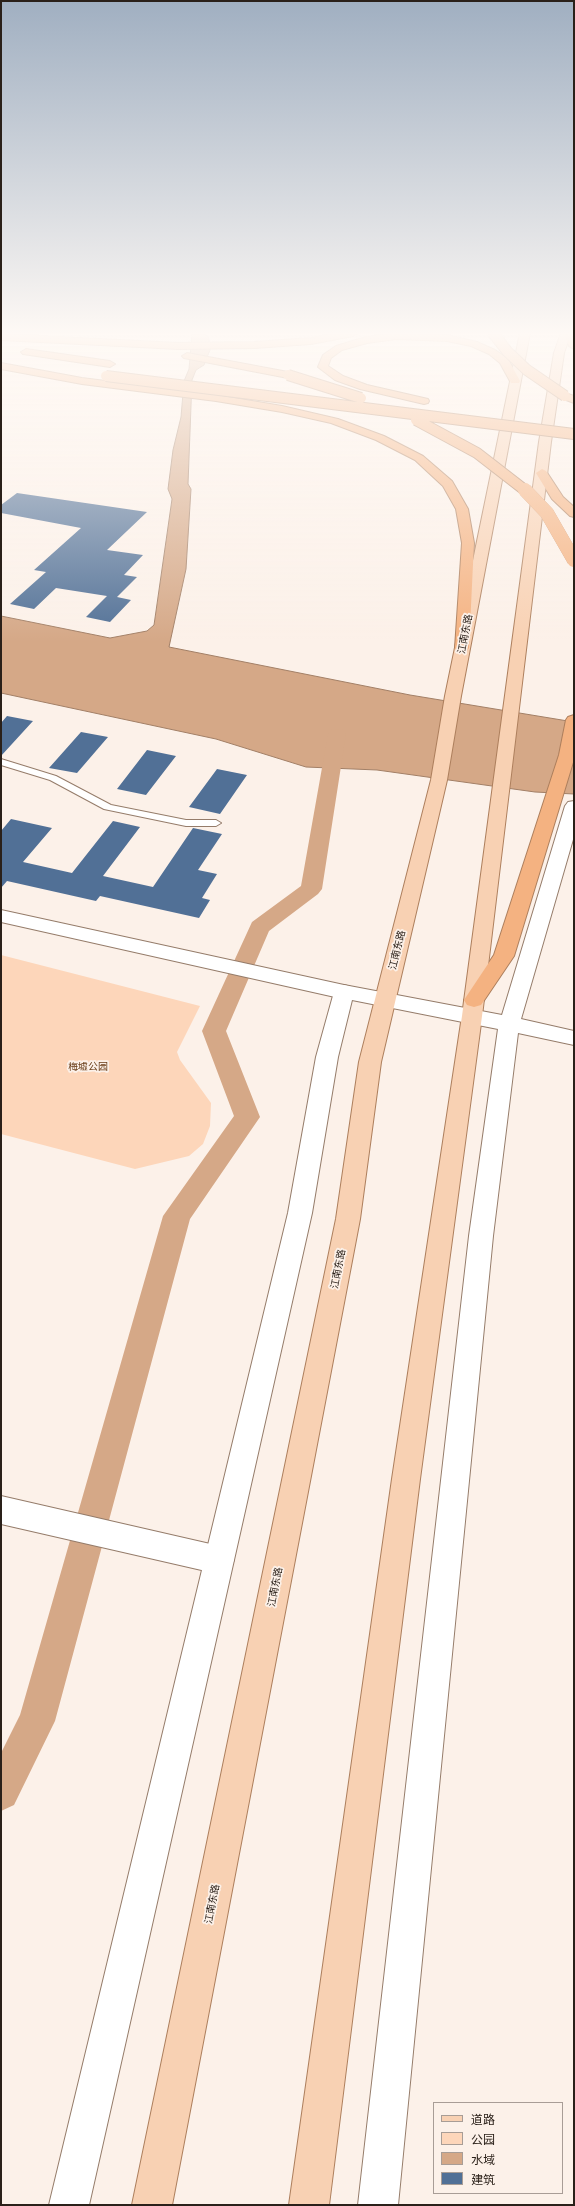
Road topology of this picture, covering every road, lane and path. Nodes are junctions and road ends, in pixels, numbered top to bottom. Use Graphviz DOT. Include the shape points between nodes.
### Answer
graph roads {
  1 [pos="374,436"];
  2 [pos="445,436"];
  3 [pos="504,436"];
  4 [pos="547,436"];
  5 [pos="542,473"];
  6 [pos="574,513"];
  7 [pos="574,560"];
  8 [pos="462,648"];
  9 [pos="574,720"];
  10 [pos="571,750"];
  11 [pos="1,762"];
  12 [pos="574,806"];
  13 [pos="216,823"];
  14 [pos="1,916"];
  15 [pos="344,992"];
  16 [pos="384,1001"];
  17 [pos="473,1008"];
  18 [pos="509,1025"];
  19 [pos="574,1038"];
  20 [pos="14,1513"];
  21 [pos="219,1560"];
  22 [pos="69,2205"];
  23 [pos="152,2205"];
  24 [pos="309,2205"];
  25 [pos="378,2205"];
  1 -- 8 [label="highway" via="419,458 448,484 462,509 468,543"];
  2 -- 7 [label="highway, bridge" via="477,453 526,491 547,513"];
  3 -- 8 [label="main road, 江南东路"];
  4 -- 5 [label="main road"];
  5 -- 6 [label="highway" via="558,499"];
  5 -- 17 [label="main road"];
  8 -- 16 [label="main road, 江南东路" via="439,780"];
  9 -- 10 [label="highway"];
  10 -- 17 [label="highway" via="554,795 504,956"];
  11 -- 13 [label="lane" via="53,778 108,807 186,823"];
  12 -- 18 [label="main road"];
  14 -- 15 [label="main road"];
  15 -- 16 [label="main road"];
  15 -- 21 [label="main road" via="327,1057 300,1212"];
  16 -- 17 [label="main road"];
  16 -- 23 [label="main road, 江南东路" via="370,1062 347,1227"];
  17 -- 18 [label="main road"];
  17 -- 24 [label="main road" via="405,1487"];
  18 -- 19 [label="main road"];
  18 -- 25 [label="main road" via="481,1236"];
  20 -- 21 [label="main road"];
  21 -- 22 [label="main road"];
}
